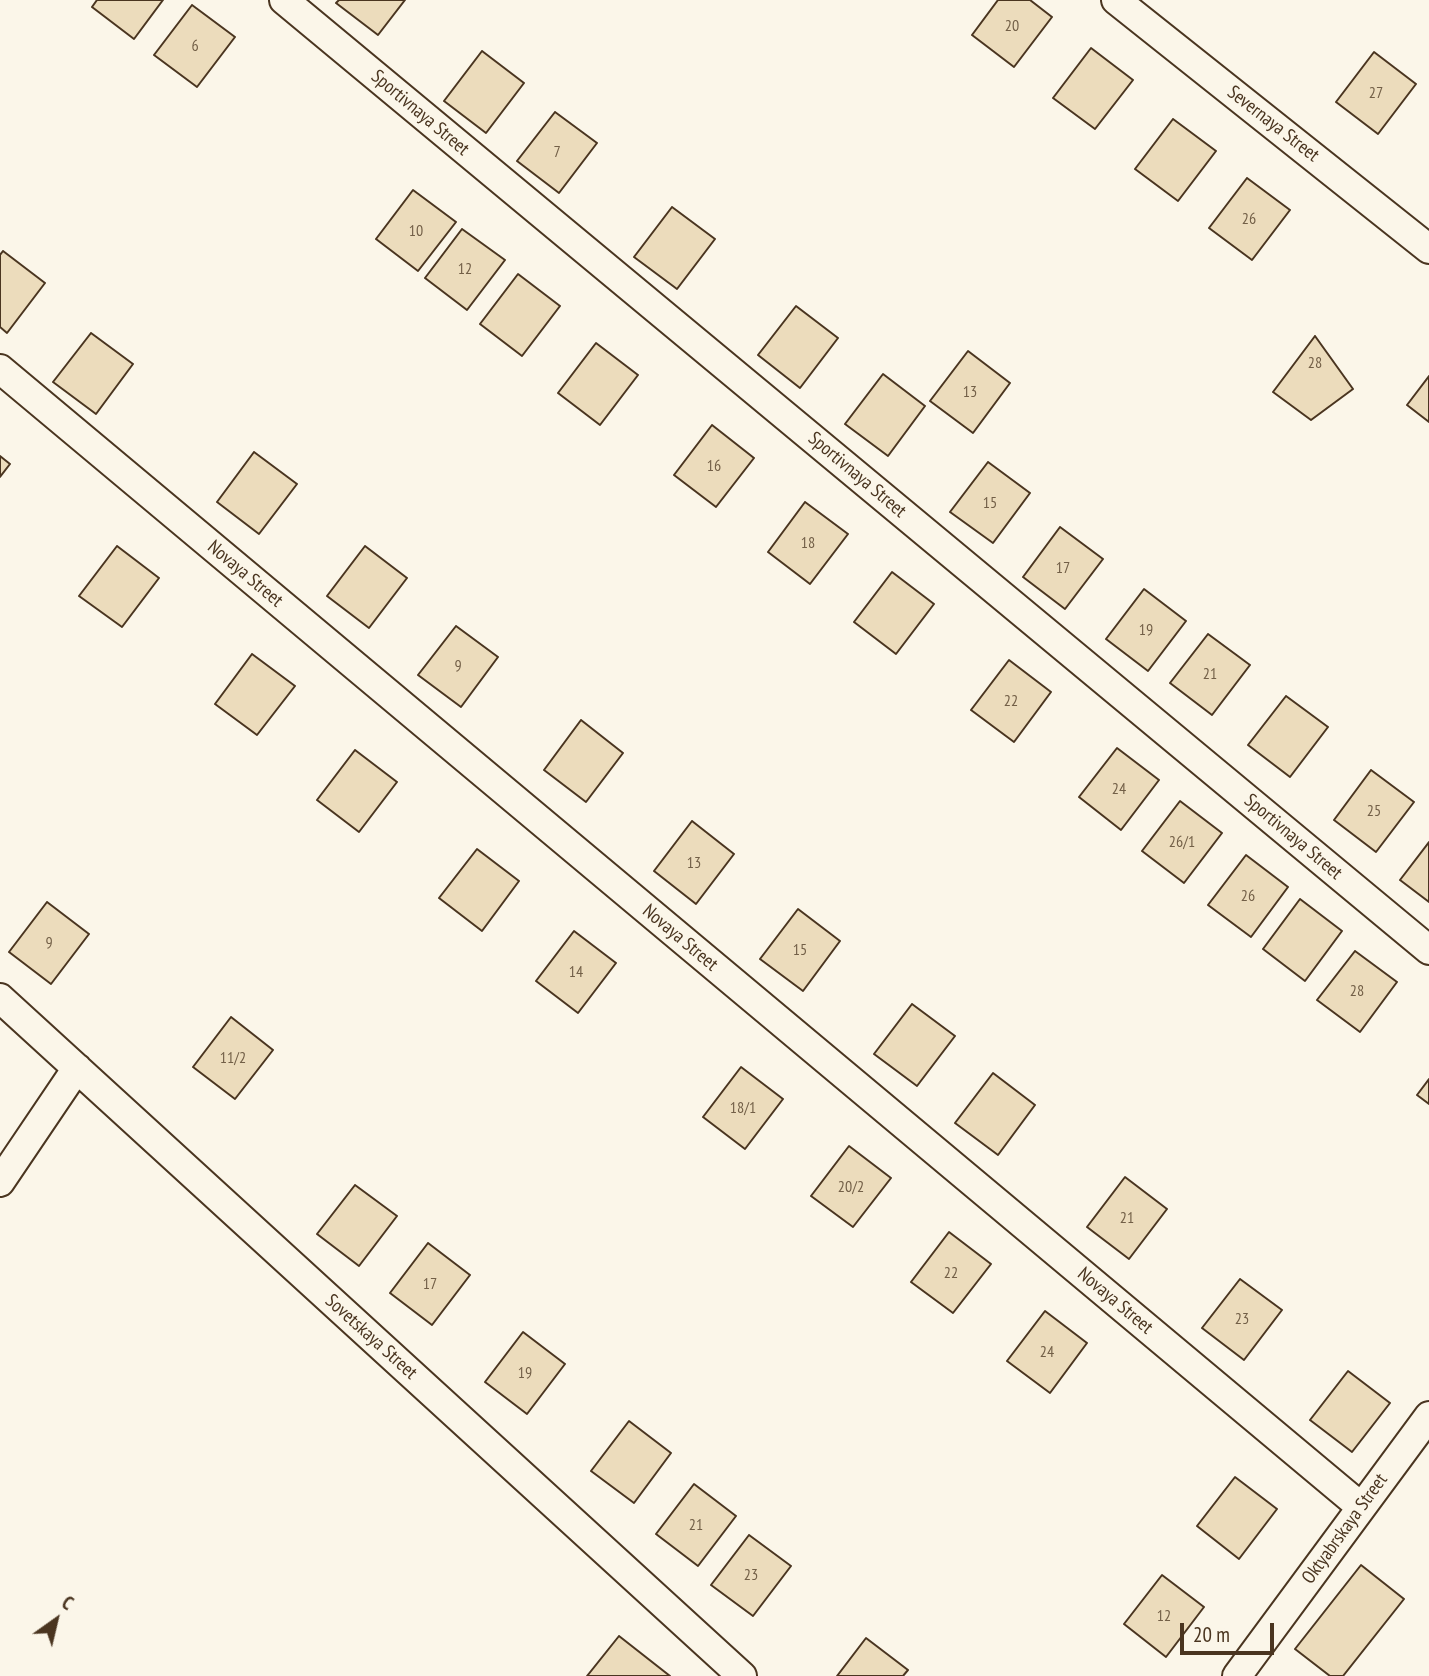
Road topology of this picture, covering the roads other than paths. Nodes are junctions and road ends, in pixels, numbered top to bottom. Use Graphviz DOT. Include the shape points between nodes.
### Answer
graph roads {
  1 [pos="284,0"];
  2 [pos="1116,0"];
  3 [pos="1429,248"];
  4 [pos="0,369"];
  5 [pos="1429,950"];
  6 [pos="0,998"];
  7 [pos="77,1068"];
  8 [pos="0,1182"];
  9 [pos="1429,1416"];
  10 [pos="1360,1506"];
  11 [pos="742,1676"];
  12 [pos="1237,1676"];
  1 -- 5 [label="street, Sportivnaya Street"];
  2 -- 3 [label="street, Severnaya Street"];
  4 -- 10 [label="street, Novaya Street"];
  6 -- 7 [label="street, Sovetskaya Street"];
  7 -- 8 [label="street"];
  7 -- 11 [label="street, Sovetskaya Street"];
  9 -- 10 [label="street, Oktyabrskaya Street"];
  10 -- 12 [label="street, Oktyabrskaya Street"];
}
